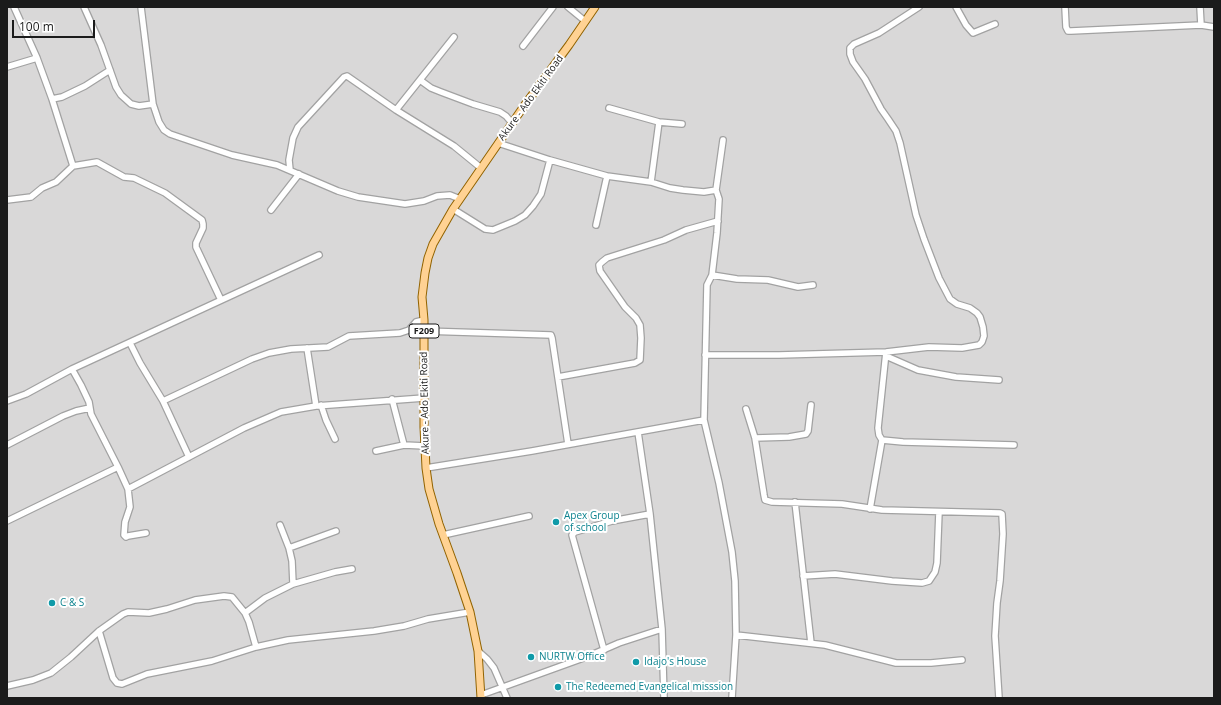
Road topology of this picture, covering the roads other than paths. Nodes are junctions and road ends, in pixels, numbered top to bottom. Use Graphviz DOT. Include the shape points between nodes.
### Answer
graph roads {
  1 [pos="14,7"];
  2 [pos="84,7"];
  3 [pos="141,7"];
  4 [pos="553,7"];
  5 [pos="568,7"];
  6 [pos="595,7"];
  7 [pos="919,7"];
  8 [pos="956,7"];
  9 [pos="1065,7"];
  10 [pos="1200,7"];
  11 [pos="914,9"];
  12 [pos="585,21"];
  13 [pos="995,24"];
  14 [pos="1201,24"];
  15 [pos="1214,27"];
  16 [pos="454,37"];
  17 [pos="523,46"];
  18 [pos="37,58"];
  19 [pos="7,67"];
  20 [pos="110,70"];
  21 [pos="420,80"];
  22 [pos="52,99"];
  23 [pos="154,104"];
  24 [pos="609,108"];
  25 [pos="396,110"];
  26 [pos="659,122"];
  27 [pos="512,123"];
  28 [pos="682,124"];
  29 [pos="723,140"];
  30 [pos="498,143"];
  31 [pos="550,160"];
  32 [pos="73,166"];
  33 [pos="481,168"];
  34 [pos="290,170"];
  35 [pos="298,174"];
  36 [pos="607,176"];
  37 [pos="651,182"];
  38 [pos="716,190"];
  39 [pos="460,199"];
  40 [pos="7,200"];
  41 [pos="454,209"];
  42 [pos="271,210"];
  43 [pos="718,221"];
  44 [pos="596,225"];
  45 [pos="319,255"];
  46 [pos="712,275"];
  47 [pos="813,285"];
  48 [pos="221,300"];
  49 [pos="424,320"];
  50 [pos="424,331"];
  51 [pos="130,343"];
  52 [pos="307,348"];
  53 [pos="886,354"];
  54 [pos="705,355"];
  55 [pos="72,369"];
  56 [pos="558,376"];
  57 [pos="999,380"];
  58 [pos="424,398"];
  59 [pos="392,399"];
  60 [pos="7,401"];
  61 [pos="163,401"];
  62 [pos="811,405"];
  63 [pos="318,406"];
  64 [pos="90,408"];
  65 [pos="746,409"];
  66 [pos="704,420"];
  67 [pos="638,432"];
  68 [pos="755,438"];
  69 [pos="335,439"];
  70 [pos="882,440"];
  71 [pos="568,444"];
  72 [pos="1014,445"];
  73 [pos="7,446"];
  74 [pos="404,446"];
  75 [pos="424,446"];
  76 [pos="376,451"];
  77 [pos="189,457"];
  78 [pos="118,467"];
  79 [pos="426,468"];
  80 [pos="128,489"];
  81 [pos="795,502"];
  82 [pos="870,509"];
  83 [pos="939,512"];
  84 [pos="650,514"];
  85 [pos="529,516"];
  86 [pos="7,521"];
  87 [pos="280,525"];
  88 [pos="336,531"];
  89 [pos="146,533"];
  90 [pos="443,534"];
  91 [pos="289,548"];
  92 [pos="352,569"];
  93 [pos="803,576"];
  94 [pos="293,584"];
  95 [pos="470,612"];
  96 [pos="245,613"];
  97 [pos="662,629"];
  98 [pos="99,631"];
  99 [pos="736,635"];
  100 [pos="811,643"];
  101 [pos="256,647"];
  102 [pos="604,650"];
  103 [pos="478,651"];
  104 [pos="962,660"];
  105 [pos="7,686"];
  106 [pos="503,688"];
  107 [pos="481,697"];
  108 [pos="507,698"];
  109 [pos="664,698"];
  110 [pos="732,698"];
  111 [pos="999,698"];
  1 -- 18 [label="street"];
  2 -- 20 [label="street"];
  3 -- 23 [label="street"];
  4 -- 17 [label="street"];
  5 -- 12 [label="street"];
  6 -- 12 [label="main road, Akure - Ado Ekiti Road / F209"];
  7 -- 11 [label="street"];
  8 -- 13 [label="street" via="973,33"];
  9 -- 14 [label="street" via="1068,31"];
  10 -- 14 [label="street"];
  11 -- 53 [label="street" via="879,33 854,44 850,48 850,54 896,131 916,215 945,291 957,304 977,313 984,336 979,345 971,347 928,347"];
  12 -- 27 [label="main road, Akure - Ado Ekiti Road / F209"];
  14 -- 15 [label="street"];
  16 -- 21 [label="street"];
  18 -- 19 [label="street"];
  18 -- 22 [label="street"];
  20 -- 22 [label="street" via="85,86"];
  20 -- 23 [label="street" via="116,87 131,104"];
  21 -- 25 [label="street"];
  21 -- 27 [label="street" via="431,88 500,112"];
  22 -- 32 [label="street"];
  23 -- 34 [label="street" via="158,122 170,134 232,155"];
  24 -- 26 [label="street"];
  25 -- 33 [label="street" via="454,146"];
  25 -- 34 [label="street" via="347,76 298,127 293,138"];
  26 -- 28 [label="street"];
  26 -- 37 [label="street"];
  27 -- 30 [label="main road, Akure - Ado Ekiti Road / F209"];
  29 -- 38 [label="street"];
  30 -- 31 [label="street"];
  30 -- 33 [label="main road, Akure - Ado Ekiti Road / F209"];
  31 -- 36 [label="street"];
  31 -- 41 [label="street" via="541,194 525,215 515,221 493,230 485,229"];
  32 -- 40 [label="street" via="56,182 42,188 31,197"];
  32 -- 48 [label="street" via="97,162 124,177 134,178 165,193 202,220 203,228 196,247"];
  33 -- 39 [label="main road, Akure - Ado Ekiti Road / F209"];
  34 -- 35 [label="street"];
  35 -- 39 [label="street" via="338,191 383,201 405,204 450,195"];
  35 -- 42 [label="street"];
  36 -- 37 [label="street"];
  36 -- 44 [label="street"];
  37 -- 38 [label="street" via="683,190"];
  38 -- 43 [label="street"];
  39 -- 41 [label="main road, Akure - Ado Ekiti Road / F209"];
  41 -- 49 [label="main road, Akure - Ado Ekiti Road / F209" via="440,230 428,258 423,286"];
  43 -- 46 [label="street"];
  43 -- 56 [label="street" via="686,230 602,262 600,271 640,325 640,360"];
  45 -- 48 [label="street"];
  46 -- 47 [label="street" via="768,280 798,287"];
  46 -- 54 [label="street" via="707,285"];
  48 -- 51 [label="street"];
  49 -- 50 [label="main road, Akure - Ado Ekiti Road / F209"];
  49 -- 52 [label="street" via="416,322 406,331 349,336 328,347"];
  50 -- 56 [label="street" via="551,335"];
  50 -- 58 [label="main road, Akure - Ado Ekiti Road / F209"];
  51 -- 55 [label="street"];
  51 -- 61 [label="street"];
  52 -- 61 [label="street" via="269,353 252,359"];
  52 -- 63 [label="street"];
  53 -- 54 [label="street"];
  53 -- 57 [label="street" via="918,370"];
  53 -- 70 [label="street" via="878,428"];
  54 -- 66 [label="street"];
  55 -- 60 [label="street" via="26,394"];
  55 -- 64 [label="street"];
  56 -- 71 [label="street"];
  58 -- 59 [label="street"];
  58 -- 75 [label="main road, Akure - Ado Ekiti Road / F209"];
  59 -- 63 [label="street"];
  59 -- 74 [label="street"];
  61 -- 77 [label="street"];
  62 -- 68 [label="street" via="806,434"];
  63 -- 69 [label="street"];
  63 -- 77 [label="street" via="281,412"];
  64 -- 73 [label="street" via="63,416"];
  64 -- 78 [label="street"];
  65 -- 68 [label="street"];
  66 -- 67 [label="street"];
  66 -- 99 [label="street" via="732,552"];
  67 -- 71 [label="street"];
  67 -- 84 [label="street"];
  68 -- 81 [label="street" via="766,500"];
  70 -- 72 [label="street"];
  70 -- 82 [label="street"];
  71 -- 79 [label="street"];
  74 -- 75 [label="street"];
  74 -- 76 [label="street"];
  75 -- 79 [label="main road, Akure - Ado Ekiti Road / F209"];
  77 -- 80 [label="street"];
  78 -- 80 [label="street"];
  78 -- 86 [label="street"];
  79 -- 90 [label="main road, Akure - Ado Ekiti Road / F209" via="429,489"];
  80 -- 89 [label="street" via="130,506 124,522 124,535 126,537"];
  81 -- 82 [label="street" via="842,504"];
  81 -- 93 [label="street"];
  82 -- 83 [label="street"];
  83 -- 93 [label="street" via="937,563 929,581 899,582 835,574"];
  83 -- 111 [label="street" via="1000,513 1003,517 996,636"];
  84 -- 97 [label="street"];
  84 -- 102 [label="street" via="612,520 572,535"];
  85 -- 90 [label="street"];
  87 -- 91 [label="street"];
  88 -- 91 [label="street"];
  90 -- 95 [label="main road, Akure - Ado Ekiti Road / F209"];
  91 -- 94 [label="street"];
  92 -- 94 [label="street"];
  93 -- 100 [label="street"];
  94 -- 96 [label="street" via="265,598"];
  95 -- 101 [label="street" via="374,631 304,637"];
  95 -- 103 [label="main road, Akure - Ado Ekiti Road / F209"];
  96 -- 98 [label="street" via="232,598 224,596 195,600 167,610 149,613 128,612"];
  96 -- 101 [label="street"];
  97 -- 102 [label="street"];
  97 -- 109 [label="street"];
  98 -- 101 [label="street" via="113,678 122,684 147,674 212,661"];
  98 -- 105 [label="street" via="51,673"];
  99 -- 100 [label="street"];
  99 -- 110 [label="street"];
  100 -- 104 [label="street" via="896,663"];
  102 -- 106 [label="street"];
  103 -- 106 [label="street" via="494,668"];
  103 -- 107 [label="main road, Akure - Ado Ekiti Road / F209"];
  106 -- 107 [label="street"];
  106 -- 108 [label="street"];
}
